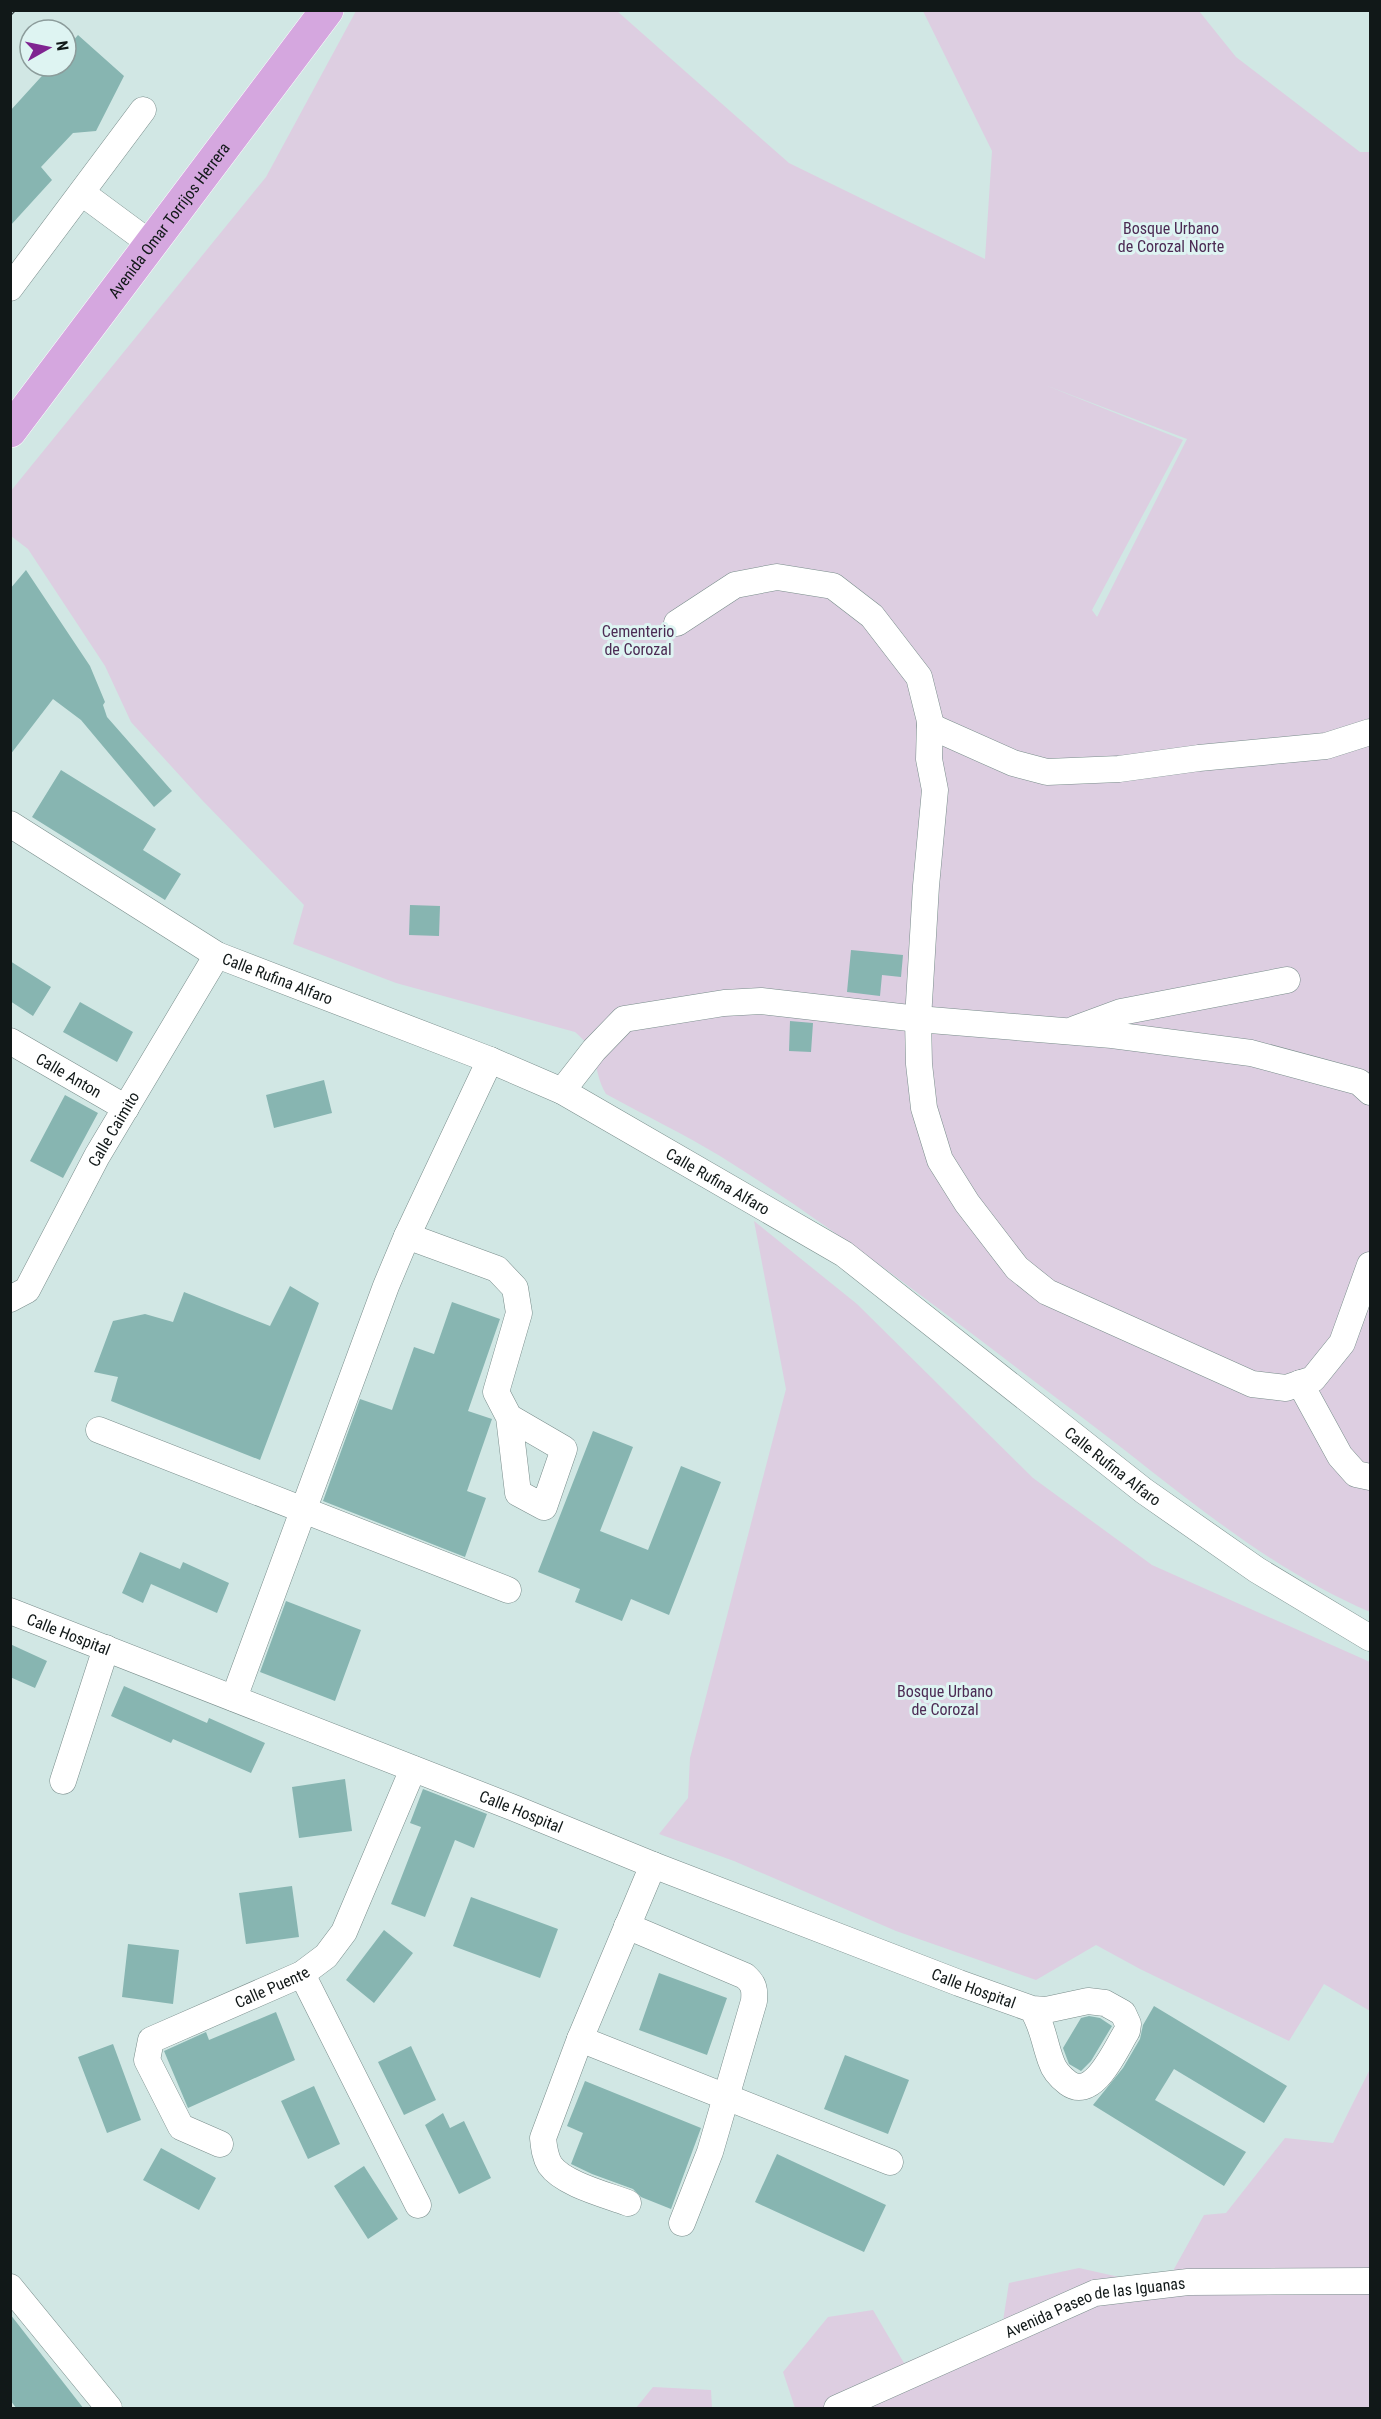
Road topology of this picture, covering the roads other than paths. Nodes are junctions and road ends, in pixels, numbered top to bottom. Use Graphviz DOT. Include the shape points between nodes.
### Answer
graph roads {
  1 [pos="327,10"];
  2 [pos="143,110"];
  3 [pos="82,193"];
  4 [pos="151,244"];
  5 [pos="10,288"];
  6 [pos="10,431"];
  7 [pos="677,623"];
  8 [pos="930,726"];
  9 [pos="1371,732"];
  10 [pos="10,824"];
  11 [pos="216,955"];
  12 [pos="1287,980"];
  13 [pos="918,1019"];
  14 [pos="1069,1032"];
  15 [pos="10,1041"];
  16 [pos="489,1060"];
  17 [pos="562,1091"];
  18 [pos="1371,1092"];
  19 [pos="126,1108"];
  20 [pos="407,1236"];
  21 [pos="1371,1265"];
  22 [pos="10,1299"];
  23 [pos="1300,1383"];
  24 [pos="509,1417"];
  25 [pos="99,1430"];
  26 [pos="1371,1477"];
  27 [pos="304,1510"];
  28 [pos="508,1590"];
  29 [pos="10,1611"];
  30 [pos="1371,1638"];
  31 [pos="106,1648"];
  32 [pos="234,1698"];
  33 [pos="413,1769"];
  34 [pos="63,1782"];
  35 [pos="653,1866"];
  36 [pos="627,1926"];
  37 [pos="302,1974"];
  38 [pos="1032,2008"];
  39 [pos="580,2039"];
  40 [pos="724,2098"];
  41 [pos="220,2144"];
  42 [pos="890,2162"];
  43 [pos="628,2203"];
  44 [pos="418,2205"];
  45 [pos="682,2223"];
  46 [pos="1371,2281"];
  47 [pos="10,2287"];
  48 [pos="109,2409"];
  49 [pos="837,2409"];
  1 -- 4 [label="main road, Avenida Omar Torrijos Herrera"];
  2 -- 3 [label="street"];
  3 -- 4 [label="street"];
  3 -- 5 [label="street"];
  4 -- 6 [label="main road, Avenida Omar Torrijos Herrera"];
  7 -- 8 [label="street" via="735,585 777,577 833,586 872,616 919,677"];
  8 -- 9 [label="street" via="1013,763 1047,772 1119,769 1326,746"];
  8 -- 13 [label="street" via="929,759 935,790"];
  10 -- 11 [label="street, Calle Rufina Alfaro"];
  11 -- 16 [label="street, Calle Rufina Alfaro"];
  11 -- 19 [label="street, Calle Caimito"];
  12 -- 14 [label="street" via="1121,1012"];
  13 -- 14 [label="street"];
  13 -- 17 [label="street" via="762,1001 624,1019"];
  13 -- 23 [label="street" via="924,1108 940,1160 1017,1268 1047,1292 1252,1384 1286,1388"];
  14 -- 18 [label="street" via="1251,1053 1359,1082"];
  15 -- 19 [label="street, Calle Anton"];
  16 -- 17 [label="street, Calle Rufina Alfaro"];
  16 -- 20 [label="street"];
  17 -- 30 [label="street, Calle Rufina Alfaro" via="844,1254 1144,1491 1257,1570"];
  19 -- 22 [label="street, Calle Caimito" via="27,1290"];
  20 -- 24 [label="street" via="497,1269 515,1288 519,1312 496,1392"];
  20 -- 27 [label="street"];
  21 -- 23 [label="street" via="1341,1342 1313,1379"];
  23 -- 26 [label="street" via="1340,1456 1356,1474"];
  25 -- 27 [label="street"];
  27 -- 28 [label="street"];
  27 -- 32 [label="street"];
  29 -- 31 [label="street, Calle Hospital"];
  31 -- 32 [label="street, Calle Hospital"];
  31 -- 34 [label="street"];
  32 -- 33 [label="street, Calle Hospital"];
  33 -- 35 [label="street, Calle Hospital"];
  33 -- 37 [label="street, Calle Puente" via="344,1932 326,1956"];
  35 -- 36 [label="street"];
  35 -- 38 [label="street, Calle Hospital"];
  36 -- 39 [label="street"];
  36 -- 40 [label="street" via="752,1982 754,2001"];
  37 -- 41 [label="street, Calle Puente" via="151,2040 147,2060 181,2127"];
  37 -- 44 [label="street"];
  39 -- 40 [label="street"];
  39 -- 43 [label="street" via="543,2138 545,2154 563,2178"];
  40 -- 42 [label="street"];
  40 -- 45 [label="street" via="710,2152"];
  46 -- 49 [label="street, Avenida Paseo de las Iguanas" via="1188,2282 1095,2293"];
  47 -- 48 [label="street"];
}
